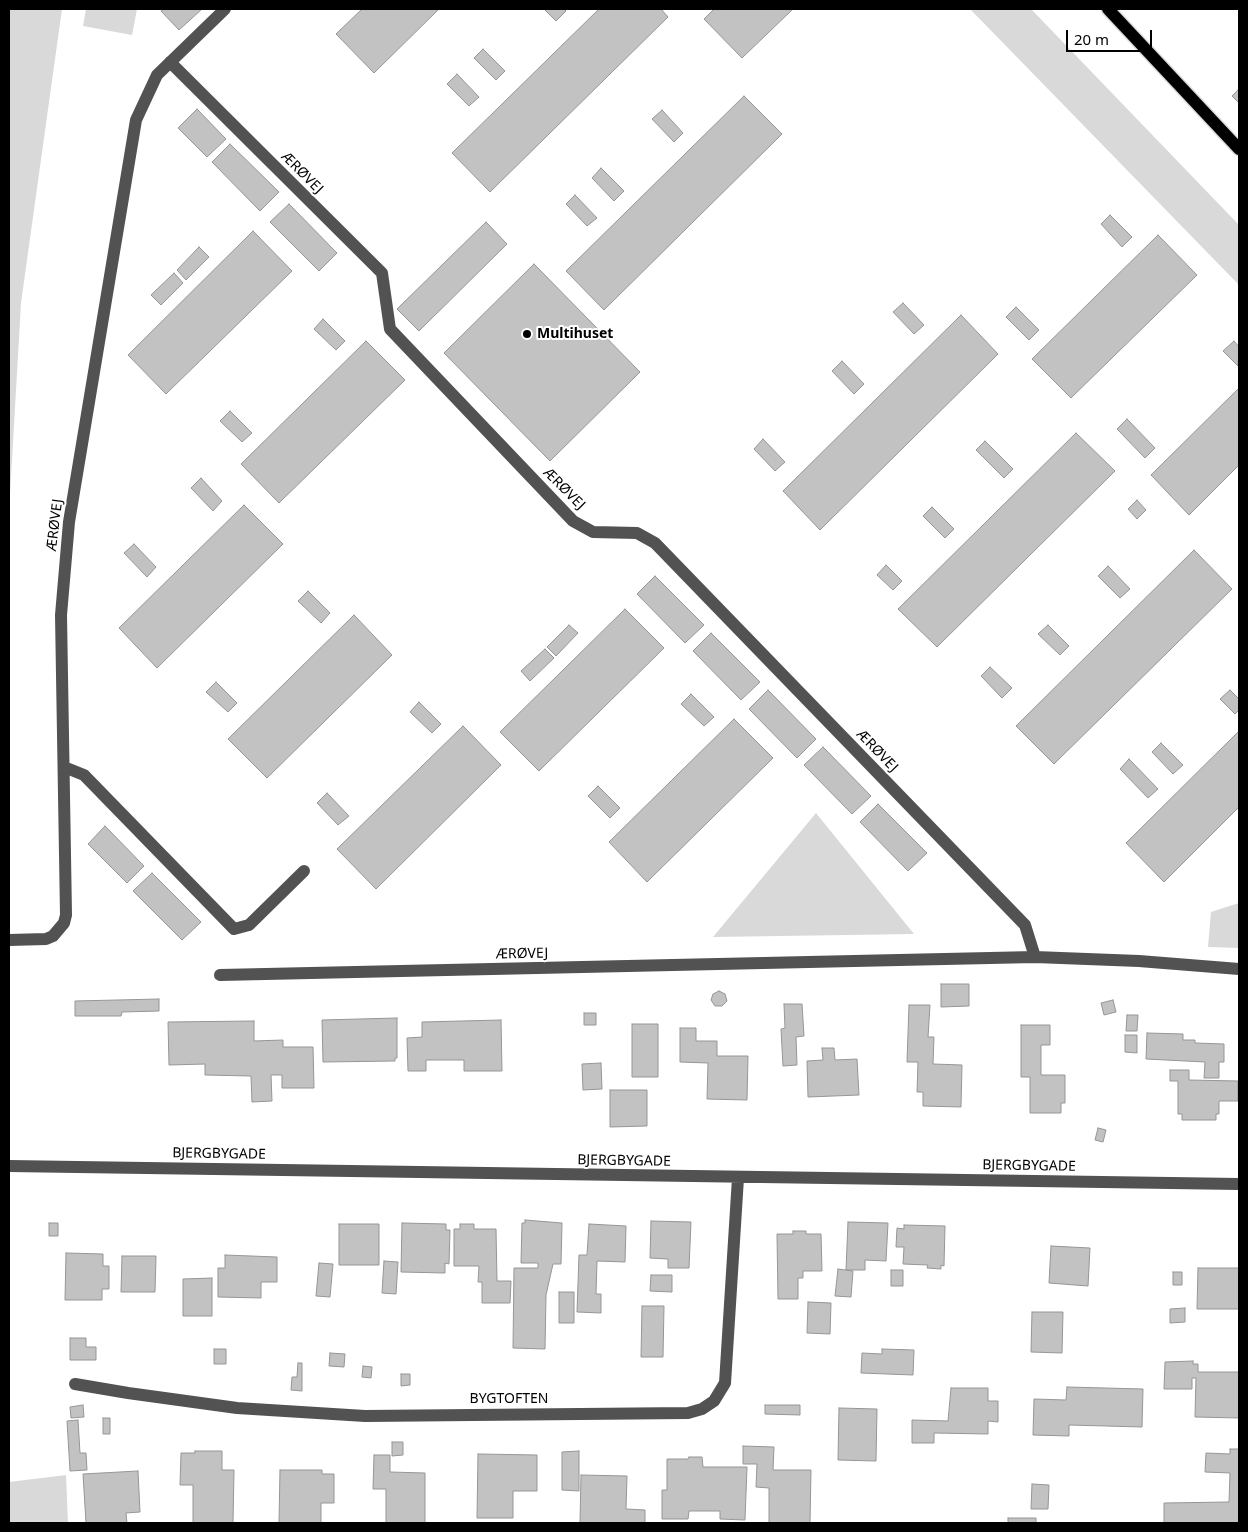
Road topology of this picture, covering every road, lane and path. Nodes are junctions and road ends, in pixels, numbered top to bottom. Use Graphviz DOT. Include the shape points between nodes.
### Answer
graph roads {
  1 [pos="225,9"];
  2 [pos="1108,9"];
  3 [pos="170,62"];
  4 [pos="1239,149"];
  5 [pos="64,767"];
  6 [pos="304,871"];
  7 [pos="9,940"];
  8 [pos="1035,957"];
  9 [pos="1239,969"];
  10 [pos="220,975"];
  11 [pos="9,1166"];
  12 [pos="738,1178"];
  13 [pos="1239,1184"];
  14 [pos="75,1384"];
  1 -- 3 [label="street, ÆRØVEJ"];
  2 -- 4 [label="main road"];
  3 -- 5 [label="street, ÆRØVEJ" via="157,75 136,120 69,522 61,615"];
  3 -- 8 [label="street, ÆRØVEJ" via="382,273 390,329 573,521 593,532 637,533 655,543 1025,925"];
  5 -- 6 [label="street" via="84,775 234,929 249,925"];
  5 -- 7 [label="street, ÆRØVEJ" via="64,923 46,939"];
  8 -- 9 [label="street, ÆRØVEJ"];
  8 -- 10 [label="street, ÆRØVEJ"];
  11 -- 12 [label="street, BJERGBYGADE"];
  12 -- 13 [label="street, BJERGBYGADE"];
  12 -- 14 [label="street, BYGTOFTEN" via="725,1383 714,1401 702,1409 688,1413 365,1416 236,1408"];
}
